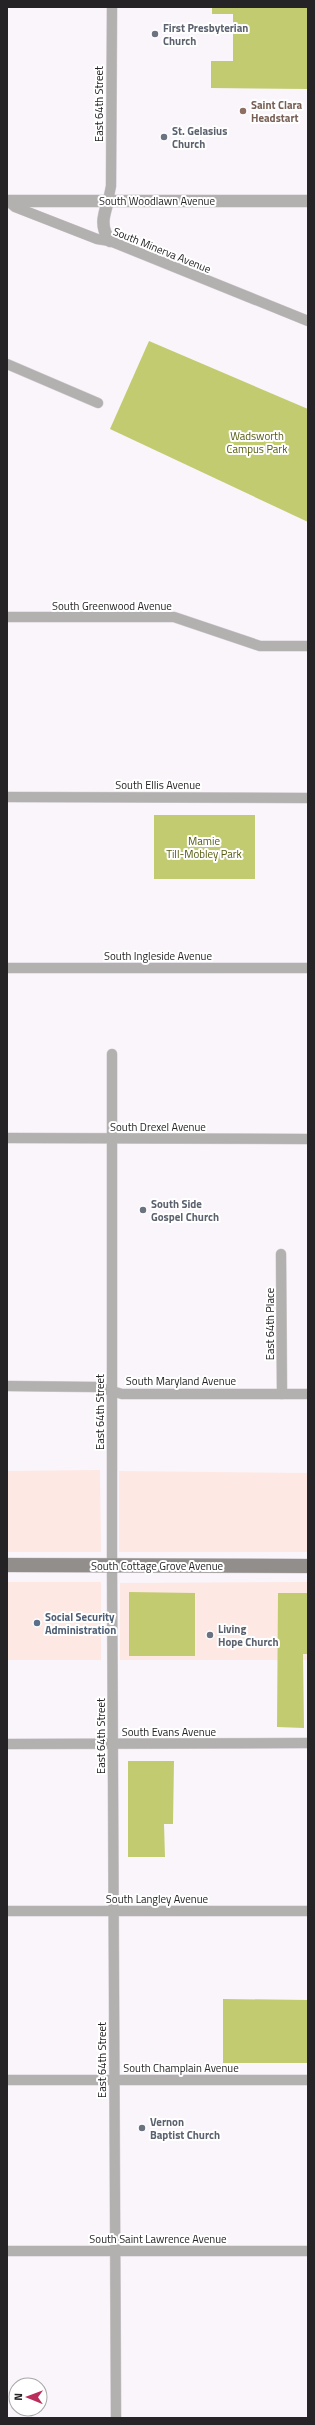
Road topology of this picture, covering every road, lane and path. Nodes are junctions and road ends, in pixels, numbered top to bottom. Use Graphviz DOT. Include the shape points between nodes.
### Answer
graph roads {
  1 [pos="112,7"];
  2 [pos="8,200"];
  3 [pos="308,200"];
  4 [pos="108,201"];
  5 [pos="110,241"];
  6 [pos="308,321"];
  7 [pos="7,364"];
  8 [pos="98,403"];
  9 [pos="7,617"];
  10 [pos="308,646"];
  11 [pos="7,797"];
  12 [pos="308,798"];
  13 [pos="7,968"];
  14 [pos="308,968"];
  15 [pos="112,1054"];
  16 [pos="7,1138"];
  17 [pos="112,1139"];
  18 [pos="308,1139"];
  19 [pos="281,1254"];
  20 [pos="7,1386"];
  21 [pos="112,1390"];
  22 [pos="282,1394"];
  23 [pos="308,1394"];
  24 [pos="7,1565"];
  25 [pos="112,1566"];
  26 [pos="308,1566"];
  27 [pos="7,1744"];
  28 [pos="113,1744"];
  29 [pos="308,1744"];
  30 [pos="7,1911"];
  31 [pos="114,1911"];
  32 [pos="308,1911"];
  33 [pos="7,2080"];
  34 [pos="114,2080"];
  35 [pos="308,2080"];
  36 [pos="7,2251"];
  37 [pos="115,2251"];
  38 [pos="308,2251"];
  39 [pos="116,2418"];
  1 -- 4 [label="street, East 64th Street" via="111,186"];
  2 -- 4 [label="street, South Woodlawn Avenue"];
  2 -- 5 [label="street, South Minerva Avenue" via="16,206 96,239"];
  3 -- 4 [label="street, South Woodlawn Avenue"];
  4 -- 5 [label="street" via="102,219 103,230"];
  5 -- 6 [label="street, South Minerva Avenue"];
  7 -- 8 [label="street"];
  9 -- 10 [label="street, South Greenwood Avenue" via="174,617 260,646"];
  11 -- 12 [label="street, South Ellis Avenue"];
  13 -- 14 [label="street, South Ingleside Avenue"];
  15 -- 17 [label="street, East 64th Street"];
  16 -- 17 [label="street, South Drexel Avenue"];
  17 -- 18 [label="street, South Drexel Avenue"];
  17 -- 21 [label="street, East 64th Street"];
  19 -- 22 [label="street, East 64th Place"];
  20 -- 21 [label="street, South Maryland Avenue" via="98,1387"];
  21 -- 22 [label="street, South Maryland Avenue" via="122,1394"];
  21 -- 25 [label="street, East 64th Street"];
  22 -- 23 [label="street, South Maryland Avenue"];
  24 -- 25 [label="main road, South Cottage Grove Avenue"];
  25 -- 26 [label="main road, South Cottage Grove Avenue"];
  25 -- 28 [label="street, East 64th Street"];
  27 -- 28 [label="street, South Evans Avenue"];
  28 -- 29 [label="street, South Evans Avenue"];
  28 -- 31 [label="street, East 64th Street"];
  30 -- 31 [label="street, South Langley Avenue"];
  31 -- 32 [label="street, South Langley Avenue"];
  31 -- 34 [label="street, East 64th Street"];
  33 -- 34 [label="street, South Champlain Avenue"];
  34 -- 35 [label="street, South Champlain Avenue"];
  34 -- 37 [label="street, East 64th Street"];
  36 -- 37 [label="street, South Saint Lawrence Avenue"];
  37 -- 38 [label="street, South Saint Lawrence Avenue"];
  37 -- 39 [label="street, East 64th Street"];
}
